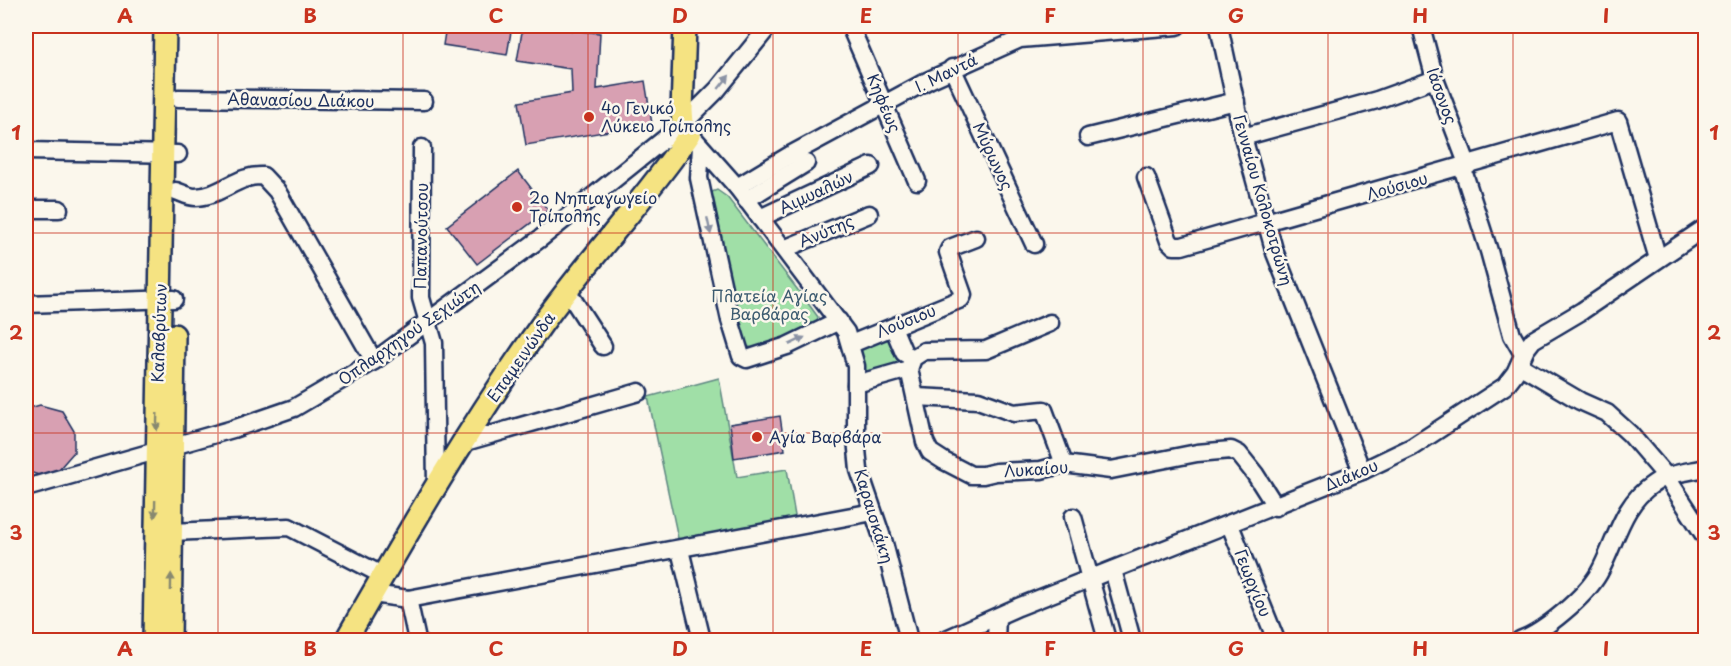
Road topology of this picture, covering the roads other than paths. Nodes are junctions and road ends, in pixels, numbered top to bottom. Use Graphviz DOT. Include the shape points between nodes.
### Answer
graph roads {
  1 [pos="165,26"];
  2 [pos="180,26"];
  3 [pos="686,26"];
  4 [pos="769,26"];
  5 [pos="850,26"];
  6 [pos="1177,26"];
  7 [pos="1219,26"];
  8 [pos="1421,26"];
  9 [pos="1034,31"];
  10 [pos="952,68"];
  11 [pos="1435,79"];
  12 [pos="178,98"];
  13 [pos="424,101"];
  14 [pos="1236,101"];
  15 [pos="884,105"];
  16 [pos="691,135"];
  17 [pos="1088,136"];
  18 [pos="1244,136"];
  19 [pos="422,148"];
  20 [pos="26,151"];
  21 [pos="171,154"];
  22 [pos="714,161"];
  23 [pos="806,163"];
  24 [pos="871,166"];
  25 [pos="1465,167"];
  26 [pos="1146,177"];
  27 [pos="917,181"];
  28 [pos="700,183"];
  29 [pos="176,191"];
  30 [pos="742,194"];
  31 [pos="26,209"];
  32 [pos="59,209"];
  33 [pos="868,214"];
  34 [pos="760,218"];
  35 [pos="1266,224"];
  36 [pos="1706,227"];
  37 [pos="976,238"];
  38 [pos="1034,244"];
  39 [pos="784,249"];
  40 [pos="1658,259"];
  41 [pos="568,292"];
  42 [pos="167,300"];
  43 [pos="26,304"];
  44 [pos="840,321"];
  45 [pos="428,323"];
  46 [pos="1050,323"];
  47 [pos="893,327"];
  48 [pos="851,344"];
  49 [pos="603,346"];
  50 [pos="1521,360"];
  51 [pos="374,361"];
  52 [pos="911,364"];
  53 [pos="856,384"];
  54 [pos="639,392"];
  55 [pos="916,397"];
  56 [pos="462,443"];
  57 [pos="164,448"];
  58 [pos="1064,464"];
  59 [pos="1706,468"];
  60 [pos="1362,471"];
  61 [pos="1666,476"];
  62 [pos="436,487"];
  63 [pos="26,488"];
  64 [pos="1276,507"];
  65 [pos="873,512"];
  66 [pos="1073,517"];
  67 [pos="1230,525"];
  68 [pos="172,532"];
  69 [pos="1706,538"];
  70 [pos="680,550"];
  71 [pos="1113,570"];
  72 [pos="1090,578"];
  73 [pos="377,584"];
  74 [pos="408,599"];
  75 [pos="997,617"];
  76 [pos="154,640"];
  77 [pos="170,640"];
  78 [pos="346,640"];
  79 [pos="417,640"];
  80 [pos="702,640"];
  81 [pos="909,640"];
  82 [pos="944,640"];
  83 [pos="996,640"];
  84 [pos="1107,640"];
  85 [pos="1132,640"];
  86 [pos="1276,640"];
  87 [pos="1520,640"];
  1 -- 21 [label="main road, Καλαβρύτων"];
  2 -- 12 [label="main road, Καλαβρύτων"];
  3 -- 16 [label="main road" via="681,100"];
  16 -- 4 [label="street, Οπλαρχηγού Σεχιώτη, one-way" via="717,90"];
  5 -- 15 [label="street, Κηφέως"];
  6 -- 9 [label="street, Ι. Μαντά"];
  7 -- 14 [label="street, Γενναίου Κολοκοτρώνη"];
  8 -- 11 [label="street, Ιάσονος"];
  9 -- 10 [label="street, Ι. Μαντά"];
  10 -- 15 [label="street, Ι. Μαντά"];
  10 -- 38 [label="street, Μύρωνος"];
  11 -- 18 [label="street" via="1377,100"];
  11 -- 25 [label="street, Ιάσονος"];
  12 -- 13 [label="street, Αθανασίου Διάκου"];
  12 -- 21 [label="main road, Καλαβρύτων"];
  14 -- 17 [label="street"];
  14 -- 18 [label="street, Γενναίου Κολοκοτρώνη"];
  15 -- 27 [label="street, Κηφέως"];
  15 -- 30 [label="street, Ι. Μαντά" via="790,155"];
  16 -- 22 [label="street, Καραισκάκη"];
  16 -- 28 [label="street"];
  16 -- 41 [label="main road, Επαμεινώνδα"];
  16 -- 45 [label="street, Οπλαρχηγού Σεχιώτη" via="541,238"];
  18 -- 35 [label="street, Γενναίου Κολοκοτρώνη"];
  19 -- 45 [label="street, Παπανούτσου" via="421,298"];
  20 -- 21 [label="street"];
  21 -- 29 [label="main road, Καλαβρύτων"];
  21 -- 42 [label="main road, Καλαβρύτων"];
  22 -- 28 [label="street"];
  22 -- 30 [label="street, Καραισκάκη"];
  23 -- 30 [label="street"];
  24 -- 34 [label="street, Αιμυαλών"];
  25 -- 35 [label="street, Λούσιου"];
  25 -- 40 [label="street, Λούσιου" via="1618,121"];
  25 -- 50 [label="street, Ιάσονος"];
  26 -- 35 [label="street, Λούσιου" via="1174,246"];
  28 -- 44 [label="street, one-way" via="730,320 743,358 787,346"];
  29 -- 42 [label="main road, Καλαβρύτων"];
  29 -- 51 [label="street" via="194,197 251,175 263,176 277,191"];
  30 -- 34 [label="street, Καραισκάκη"];
  31 -- 32 [label="street"];
  33 -- 39 [label="street, Ανύτης"];
  34 -- 39 [label="street, Καραισκάκη"];
  35 -- 60 [label="street, Γενναίου Κολοκοτρώνη"];
  36 -- 40 [label="street, Διάκου"];
  37 -- 47 [label="street, Λούσιου" via="948,252 963,294 961,299"];
  39 -- 44 [label="street, Καραισκάκη"];
  40 -- 50 [label="street, Διάκου" via="1537,337"];
  41 -- 49 [label="street"];
  41 -- 56 [label="main road, Επαμεινώνδα" via="543,322"];
  42 -- 43 [label="street"];
  42 -- 57 [label="main road, Καλαβρύτων"];
  44 -- 48 [label="street, Καραισκάκη"];
  45 -- 51 [label="street, Οπλαρχηγού Σεχιώτη"];
  45 -- 62 [label="street, Παπανούτσου" via="434,343"];
  46 -- 52 [label="street" via="986,350 924,351"];
  47 -- 48 [label="street, Λούσιου"];
  47 -- 52 [label="street"];
  48 -- 53 [label="street, Καραισκάκη"];
  50 -- 60 [label="street, Διάκου" via="1512,378 1494,395 1412,447"];
  50 -- 61 [label="street" via="1580,401 1607,413 1643,447"];
  51 -- 57 [label="street, Οπλαρχηγού Σεχιώτη" via="294,408"];
  52 -- 53 [label="street"];
  52 -- 55 [label="street, Λυκαίου"];
  53 -- 65 [label="street, Καραισκάκη" via="857,460"];
  54 -- 56 [label="street"];
  55 -- 58 [label="street" via="978,400 1014,413 1044,410"];
  55 -- 58 [label="street, Λυκαίου" via="930,452 971,475 1041,470"];
  56 -- 62 [label="main road, Επαμεινώνδα"];
  57 -- 63 [label="street, Οπλαρχηγού Σεχιώτη"];
  57 -- 68 [label="main road, Καλαβρύτων"];
  57 -- 76 [label="main road, Καλαβρύτων, one-way"];
  58 -- 64 [label="street, Λυκαίου" via="1111,470 1231,450 1255,474"];
  59 -- 61 [label="street"];
  60 -- 64 [label="street, Διάκου"];
  61 -- 69 [label="street"];
  61 -- 87 [label="street" via="1641,493 1629,509 1591,584 1554,619"];
  62 -- 73 [label="main road, Επαμεινώνδα"];
  64 -- 67 [label="street, Διάκου"];
  65 -- 70 [label="street"];
  65 -- 81 [label="street, Καραισκάκη"];
  66 -- 72 [label="street"];
  67 -- 71 [label="street, Διάκου"];
  67 -- 86 [label="street, Γεωργίου"];
  68 -- 73 [label="street" via="289,527"];
  77 -- 68 [label="main road, Καλαβρύτων, one-way"];
  70 -- 74 [label="street"];
  70 -- 80 [label="street"];
  71 -- 72 [label="street, Διάκου"];
  71 -- 85 [label="street"];
  72 -- 75 [label="street, Διάκου"];
  72 -- 84 [label="street"];
  73 -- 74 [label="street"];
  73 -- 78 [label="main road, Επαμεινώνδα"];
  74 -- 79 [label="street"];
  75 -- 82 [label="street, Διάκου"];
  75 -- 83 [label="street"];
}
